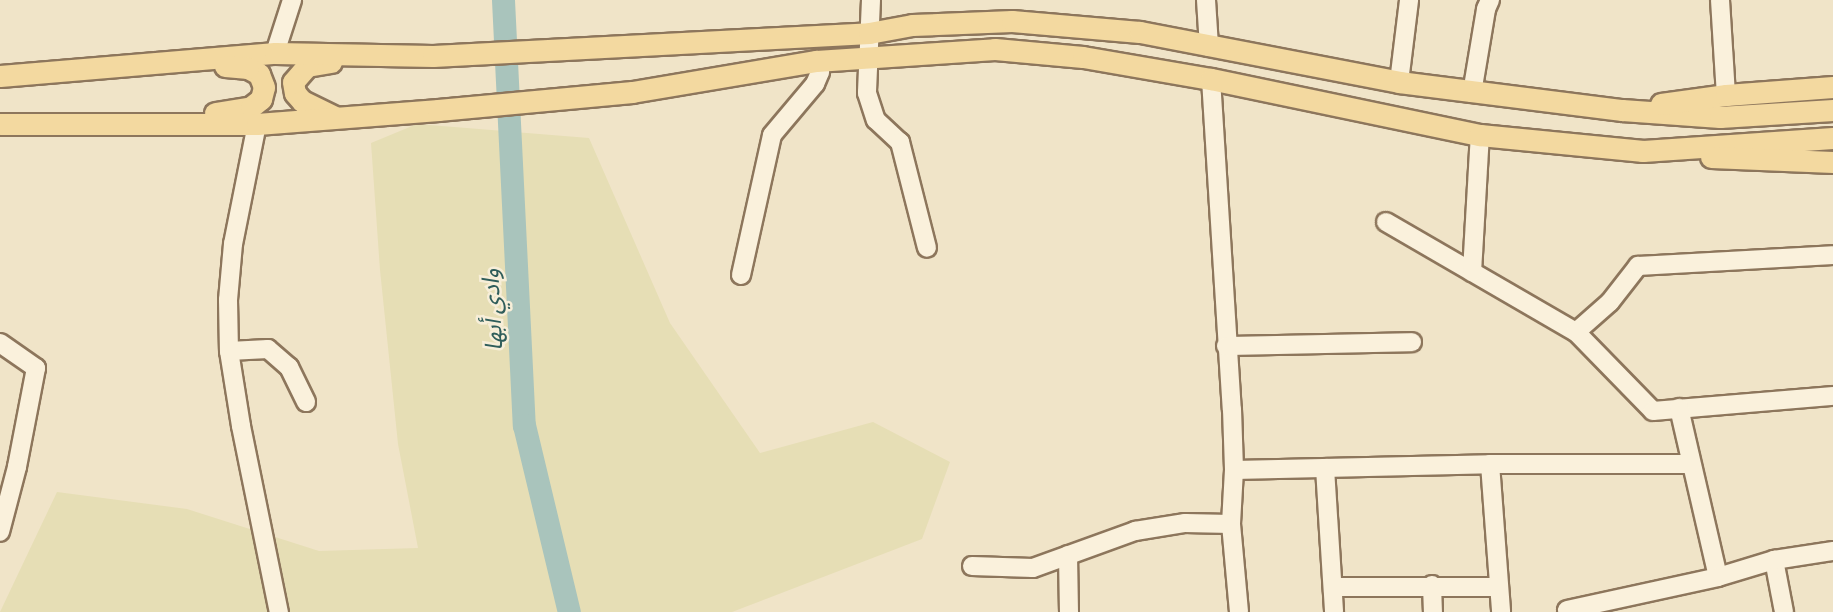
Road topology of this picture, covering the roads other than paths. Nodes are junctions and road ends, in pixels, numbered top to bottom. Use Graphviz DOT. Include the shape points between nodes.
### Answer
graph roads {
  1 [pos="292,0"];
  2 [pos="871,0"];
  3 [pos="1206,0"];
  4 [pos="1409,0"];
  5 [pos="1490,0"];
  6 [pos="1720,0"];
  7 [pos="869,33"];
  8 [pos="1209,47"];
  9 [pos="275,53"];
  10 [pos="381,55"];
  11 [pos="870,58"];
  12 [pos="816,61"];
  13 [pos="179,62"];
  14 [pos="0,76"];
  15 [pos="1211,79"];
  16 [pos="1399,82"];
  17 [pos="1833,87"];
  18 [pos="1472,93"];
  19 [pos="1726,95"];
  20 [pos="1622,110"];
  21 [pos="1833,110"];
  22 [pos="337,118"];
  23 [pos="0,124"];
  24 [pos="257,124"];
  25 [pos="155,125"];
  26 [pos="1480,135"];
  27 [pos="1833,138"];
  28 [pos="1643,151"];
  29 [pos="1833,162"];
  30 [pos="1386,222"];
  31 [pos="927,248"];
  32 [pos="1833,255"];
  33 [pos="1472,272"];
  34 [pos="741,275"];
  35 [pos="1576,332"];
  36 [pos="1412,342"];
  37 [pos="0,343"];
  38 [pos="1226,346"];
  39 [pos="229,351"];
  40 [pos="1833,396"];
  41 [pos="306,402"];
  42 [pos="1679,408"];
  43 [pos="0,458"];
  44 [pos="1490,464"];
  45 [pos="1691,464"];
  46 [pos="17,467"];
  47 [pos="1325,468"];
  48 [pos="1234,470"];
  49 [pos="1231,524"];
  50 [pos="0,532"];
  51 [pos="1833,551"];
  52 [pos="1068,555"];
  53 [pos="1774,561"];
  54 [pos="972,566"];
  55 [pos="1718,577"];
  56 [pos="1432,585"];
  57 [pos="1333,587"];
  58 [pos="1499,587"];
  59 [pos="1605,606"];
  60 [pos="1567,610"];
  61 [pos="279,612"];
  62 [pos="1069,612"];
  63 [pos="1239,612"];
  64 [pos="1334,612"];
  65 [pos="1433,612"];
  66 [pos="1501,612"];
  67 [pos="1784,612"];
  1 -- 9 [label="street"];
  2 -- 7 [label="street"];
  3 -- 8 [label="street"];
  4 -- 16 [label="street"];
  5 -- 18 [label="street"];
  6 -- 19 [label="street"];
  7 -- 8 [label="main road" via="912,25 1012,21 1140,32"];
  7 -- 10 [label="main road"];
  7 -- 11 [label="street"];
  8 -- 16 [label="main road"];
  9 -- 10 [label="main road"];
  9 -- 13 [label="main road"];
  10 -- 22 [label="main road" via="307,66 299,72 293,82 295,93"];
  11 -- 12 [label="main road"];
  11 -- 15 [label="main road" via="995,49 1083,57"];
  11 -- 31 [label="street" via="867,93 876,120 900,142"];
  12 -- 22 [label="main road" via="632,92"];
  12 -- 34 [label="street" via="820,72 815,84 772,135"];
  13 -- 14 [label="main road"];
  13 -- 25 [label="main road" via="248,68 259,74 264,87 261,99 251,107"];
  15 -- 26 [label="main road"];
  15 -- 38 [label="street"];
  16 -- 18 [label="main road"];
  17 -- 19 [label="main road"];
  18 -- 20 [label="main road"];
  19 -- 20 [label="main road"];
  20 -- 21 [label="main road" via="1720,117"];
  22 -- 24 [label="main road"];
  23 -- 25 [label="main road"];
  24 -- 25 [label="main road"];
  24 -- 39 [label="street" via="233,244"];
  26 -- 28 [label="main road"];
  26 -- 33 [label="street"];
  27 -- 28 [label="main road"];
  28 -- 29 [label="main road"];
  30 -- 33 [label="street"];
  32 -- 35 [label="street" via="1639,266 1610,302"];
  33 -- 35 [label="street"];
  35 -- 42 [label="street" via="1653,411"];
  36 -- 38 [label="street"];
  37 -- 46 [label="street" via="36,368"];
  38 -- 48 [label="street"];
  39 -- 41 [label="street" via="268,349 289,367"];
  39 -- 61 [label="street"];
  40 -- 42 [label="street"];
  42 -- 45 [label="street"];
  43 -- 46 [label="street"];
  44 -- 45 [label="street"];
  44 -- 47 [label="street"];
  44 -- 58 [label="street"];
  45 -- 55 [label="street"];
  46 -- 50 [label="street"];
  47 -- 48 [label="street"];
  47 -- 57 [label="street"];
  48 -- 49 [label="street"];
  49 -- 52 [label="street" via="1185,523 1135,531"];
  49 -- 63 [label="street"];
  51 -- 53 [label="street"];
  52 -- 54 [label="street" via="1033,568"];
  52 -- 62 [label="street"];
  53 -- 55 [label="street"];
  53 -- 67 [label="street"];
  55 -- 59 [label="street"];
  56 -- 57 [label="street"];
  56 -- 58 [label="street"];
  56 -- 65 [label="street"];
  57 -- 64 [label="street"];
  58 -- 66 [label="street"];
  59 -- 60 [label="street"];
}
